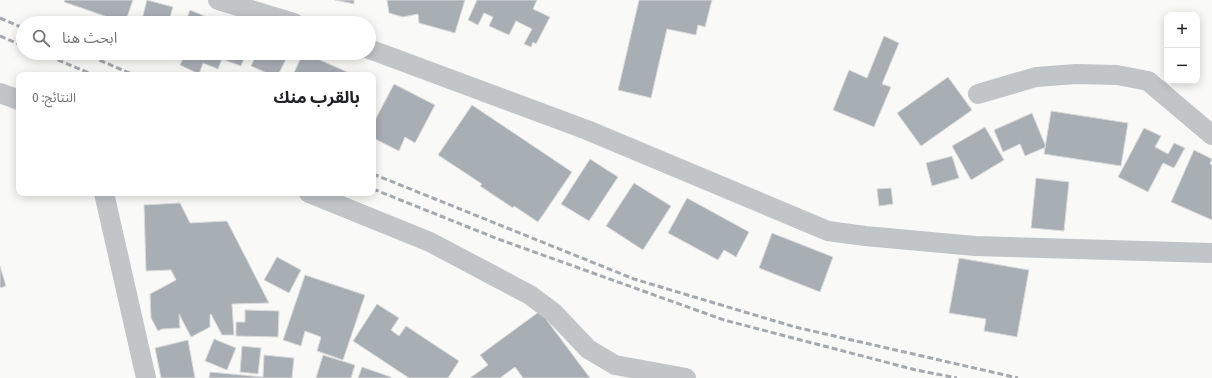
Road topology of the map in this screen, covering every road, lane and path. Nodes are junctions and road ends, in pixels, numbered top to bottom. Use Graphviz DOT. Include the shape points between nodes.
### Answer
graph roads {
  1 [pos="218,0"];
  2 [pos="271,16"];
  3 [pos="376,53"];
  4 [pos="0,93"];
  5 [pos="978,94"];
  6 [pos="16,99"];
  7 [pos="1212,135"];
  8 [pos="105,196"];
  9 [pos="316,196"];
  10 [pos="1212,253"];
  11 [pos="146,378"];
  12 [pos="686,378"];
  1 -- 2 [label="street"];
  3 -- 10 [label="street" via="587,130 828,231 975,246"];
  4 -- 6 [label="street"];
  5 -- 7 [label="street" via="1036,77 1076,74 1117,75 1148,81"];
  8 -- 11 [label="street"];
  9 -- 12 [label="street" via="430,242 530,295 554,314 588,349 615,365"];
}
